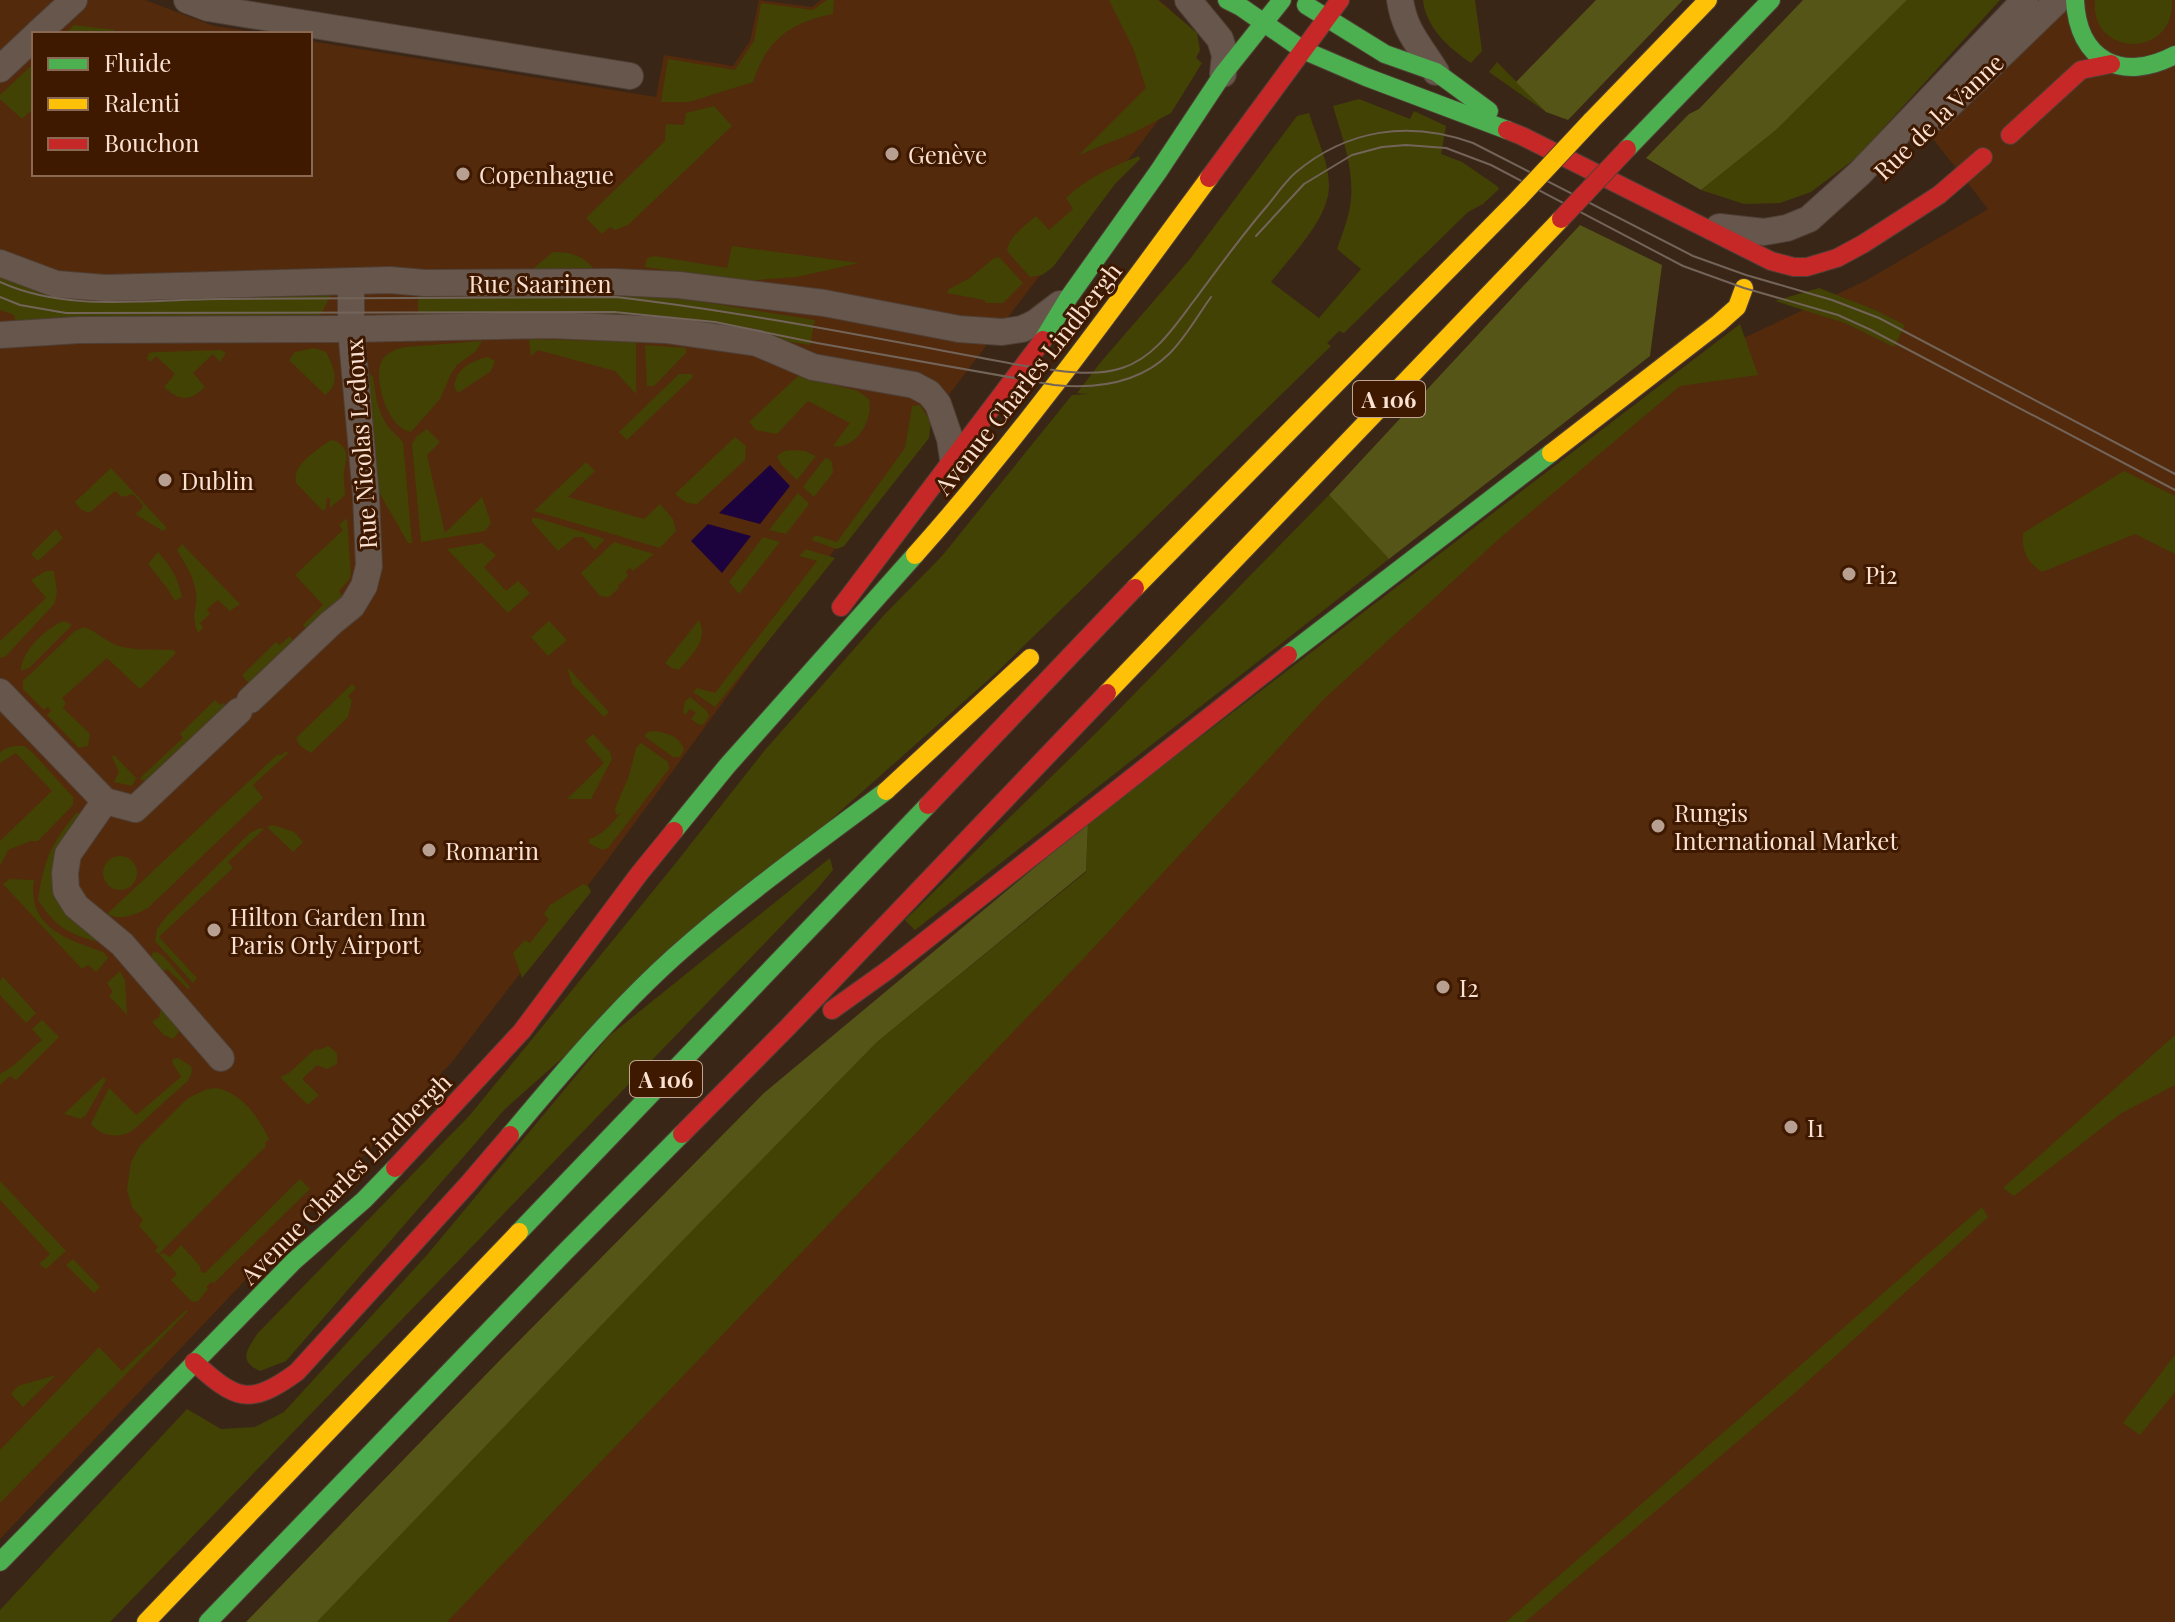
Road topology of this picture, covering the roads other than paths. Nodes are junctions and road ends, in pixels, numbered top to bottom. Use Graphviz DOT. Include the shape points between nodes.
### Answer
graph roads {
  1 [pos="74,0"];
  2 [pos="187,0"];
  3 [pos="1188,0"];
  4 [pos="1227,0"];
  5 [pos="1282,0"];
  6 [pos="1299,0"];
  7 [pos="1340,0"];
  8 [pos="1400,0"];
  9 [pos="1708,0"];
  10 [pos="1771,0"];
  11 [pos="2025,0"];
  12 [pos="2058,0"];
  13 [pos="2075,0"];
  14 [pos="1327,18"];
  15 [pos="1263,23"];
  16 [pos="40,32"];
  17 [pos="32,40"];
  18 [pos="1303,50"];
  19 [pos="2175,55"];
  20 [pos="2111,64"];
  21 [pos="2166,64"];
  22 [pos="0,69"];
  23 [pos="1436,72"];
  24 [pos="1223,74"];
  25 [pos="630,76"];
  26 [pos="2010,135"];
  27 [pos="1522,136"];
  28 [pos="1983,157"];
  29 [pos="1809,219"];
  30 [pos="1693,222"];
  31 [pos="1738,237"];
  32 [pos="0,263"];
  33 [pos="1807,267"];
  34 [pos="351,282"];
  35 [pos="1069,297"];
  36 [pos="1737,307"];
  37 [pos="351,329"];
  38 [pos="0,335"];
  39 [pos="953,459"];
  40 [pos="1185,536"];
  41 [pos="1150,547"];
  42 [pos="1047,643"];
  43 [pos="5,709"];
  44 [pos="727,766"];
  45 [pos="105,801"];
  46 [pos="788,1027"];
  47 [pos="221,1058"];
  48 [pos="194,1362"];
  49 [pos="0,1562"];
  50 [pos="146,1622"];
  51 [pos="208,1622"];
  1 -- 16 [label="street"];
  2 -- 25 [label="street" via="208,8"];
  3 -- 24 [label="street" via="1220,39"];
  4 -- 15 [label="main road"];
  5 -- 15 [label="main road, Avenue Charles Lindbergh"];
  6 -- 14 [label="main road"];
  7 -- 14 [label="main road, Avenue Charles Lindbergh"];
  8 -- 23 [label="street" via="1411,36"];
  9 -- 40 [label="main road, A 106, bridge"];
  10 -- 46 [label="main road, A 106, bridge"];
  11 -- 29 [label="street, Rue de la Vanne" via="1860,173"];
  12 -- 29 [label="street, Rue de la Vanne" via="1870,183"];
  13 -- 20 [label="main road" via="2077,27 2085,42"];
  14 -- 18 [label="main road, Avenue Charles Lindbergh"];
  14 -- 23 [label="main road" via="1385,54"];
  15 -- 18 [label="main road"];
  15 -- 24 [label="main road, Avenue Charles Lindbergh"];
  17 -- 22 [label="street"];
  18 -- 27 [label="main road"];
  18 -- 44 [label="main road, Avenue Charles Lindbergh" via="1120,299 945,521"];
  19 -- 21 [label="main road"];
  20 -- 21 [label="main road"];
  20 -- 26 [label="main road" via="2081,70"];
  23 -- 27 [label="main road"];
  24 -- 35 [label="main road, Avenue Charles Lindbergh"];
  27 -- 30 [label="main road"];
  28 -- 33 [label="main road" via="1939,195 1863,244"];
  29 -- 31 [label="street, Rue de la Vanne"];
  30 -- 31 [label="street, Rue de la Vanne"];
  31 -- 33 [label="main road" via="1771,261"];
  31 -- 36 [label="main road" via="1746,276"];
  32 -- 34 [label="street, Rue Saarinen" via="56,284 105,288"];
  33 -- 36 [label="main road" via="1788,272"];
  34 -- 35 [label="street, Rue Saarinen" via="679,285 1002,332 1035,323"];
  34 -- 37 [label="street, Rue Nicolas Ledoux"];
  35 -- 39 [label="main road, Avenue Charles Lindbergh" via="1038,349"];
  36 -- 46 [label="main road" via="888,970 823,1017"];
  37 -- 38 [label="street, Rue Saarinen"];
  37 -- 39 [label="street, Rue Saarinen" via="608,326 757,343 813,367 914,385 929,393 945,420"];
  37 -- 45 [label="street, Rue Nicolas Ledoux" via="366,496 369,566 364,586 352,606 135,809"];
  39 -- 44 [label="main road, Avenue Charles Lindbergh"];
  40 -- 41 [label="main road" via="1162,536"];
  40 -- 50 [label="main road, A 106"];
  42 -- 48 [label="main road" via="886,791 675,956 297,1372 267,1393 239,1396"];
  43 -- 45 [label="street"];
  44 -- 48 [label="main road, Avenue Charles Lindbergh" via="522,1031 392,1172"];
  45 -- 47 [label="street" via="68,854 66,890 76,906 122,944"];
  46 -- 51 [label="main road, A 106"];
  48 -- 49 [label="main road, Avenue Charles Lindbergh"];
}
